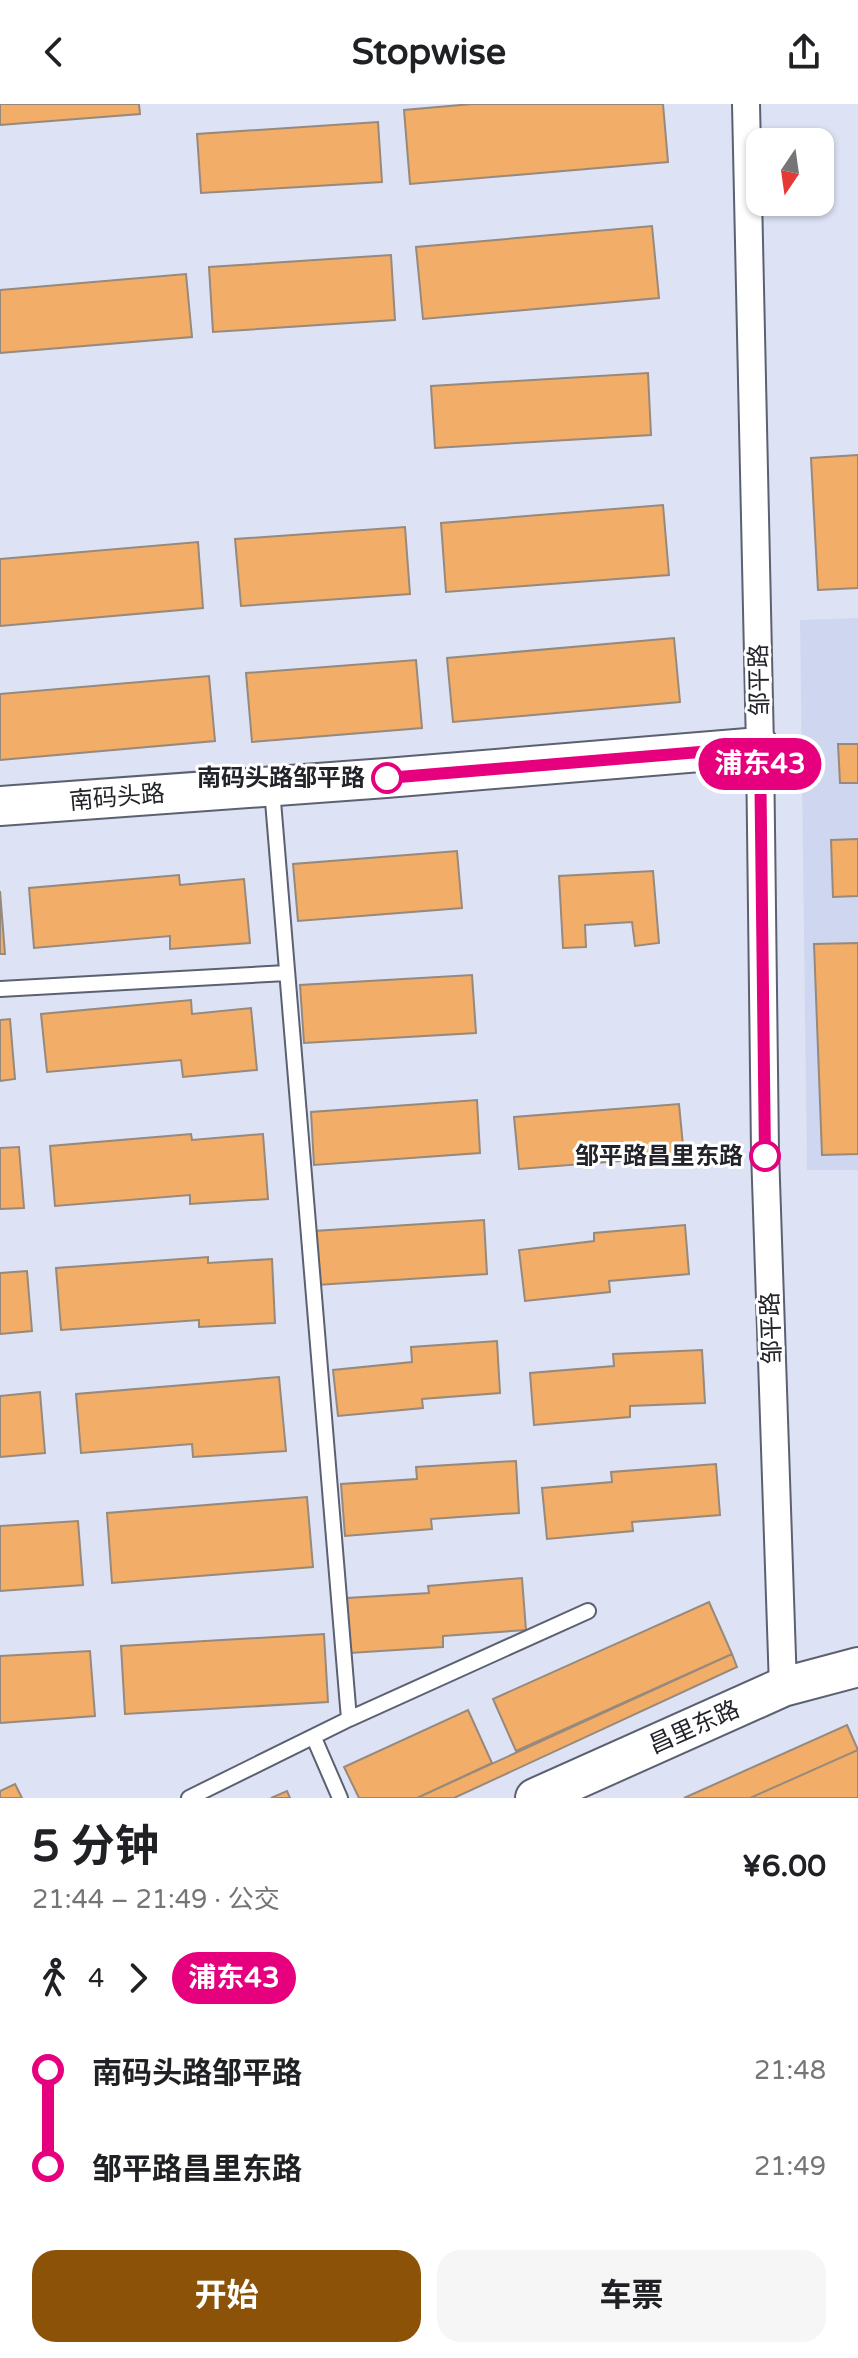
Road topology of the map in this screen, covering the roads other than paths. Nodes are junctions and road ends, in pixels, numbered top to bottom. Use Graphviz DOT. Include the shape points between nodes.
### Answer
graph roads {
  1 [pos="746,104"];
  2 [pos="760,747"];
  3 [pos="272,785"];
  4 [pos="0,806"];
  5 [pos="287,973"];
  6 [pos="0,989"];
  7 [pos="588,1611"];
  8 [pos="858,1667"];
  9 [pos="783,1687"];
  10 [pos="349,1719"];
  11 [pos="314,1738"];
  12 [pos="189,1798"];
  13 [pos="340,1798"];
  14 [pos="535,1798"];
  1 -- 2 [label="street, 邹平路"];
  2 -- 3 [label="street, 南码头路"];
  2 -- 9 [label="street, 邹平路" via="765,1151"];
  3 -- 4 [label="street, 南码头路"];
  3 -- 5 [label="lane"];
  5 -- 6 [label="lane"];
  5 -- 10 [label="lane"];
  7 -- 10 [label="lane"];
  8 -- 9 [label="street, 昌里东路"];
  9 -- 14 [label="street, 昌里东路"];
  10 -- 11 [label="lane"];
  11 -- 12 [label="lane"];
  11 -- 13 [label="lane"];
}
